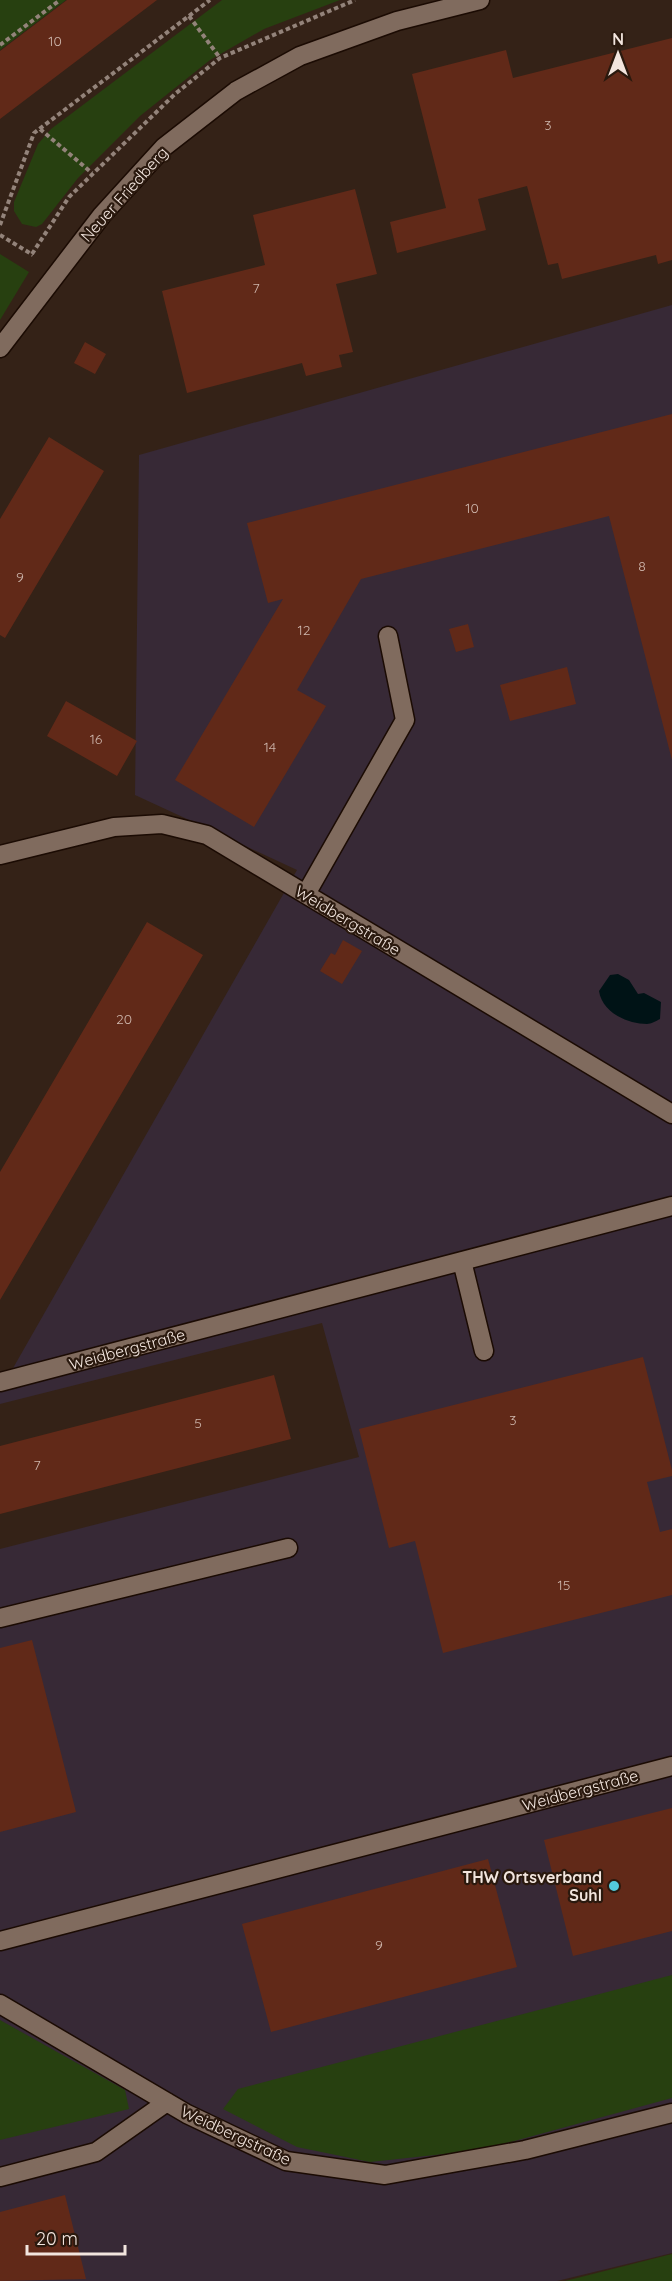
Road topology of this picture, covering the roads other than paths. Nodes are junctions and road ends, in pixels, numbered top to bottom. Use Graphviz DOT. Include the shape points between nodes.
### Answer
graph roads {
  1 [pos="480,0"];
  2 [pos="0,348"];
  3 [pos="388,636"];
  4 [pos="0,855"];
  5 [pos="306,894"];
  6 [pos="672,1114"];
  7 [pos="672,1206"];
  8 [pos="462,1261"];
  9 [pos="484,1351"];
  10 [pos="0,1382"];
  11 [pos="288,1548"];
  12 [pos="0,1618"];
  13 [pos="672,1766"];
  14 [pos="0,1941"];
  15 [pos="0,2004"];
  16 [pos="167,2102"];
  17 [pos="672,2114"];
  18 [pos="0,2177"];
  1 -- 2 [label="street, Neuer Friedberg" via="398,21 300,56 236,91 164,147 102,215"];
  3 -- 5 [label="street" via="405,720"];
  4 -- 5 [label="street, Weidbergstraße" via="114,827 162,824 207,835"];
  5 -- 6 [label="street, Weidbergstraße"];
  7 -- 8 [label="street, Weidbergstraße"];
  8 -- 9 [label="street"];
  8 -- 10 [label="street, Weidbergstraße"];
  11 -- 12 [label="street"];
  13 -- 14 [label="street, Weidbergstraße"];
  15 -- 16 [label="street, Weidbergstraße"];
  16 -- 17 [label="street, Weidbergstraße" via="286,2161 385,2175 525,2150"];
  16 -- 18 [label="street" via="96,2152"];
}
